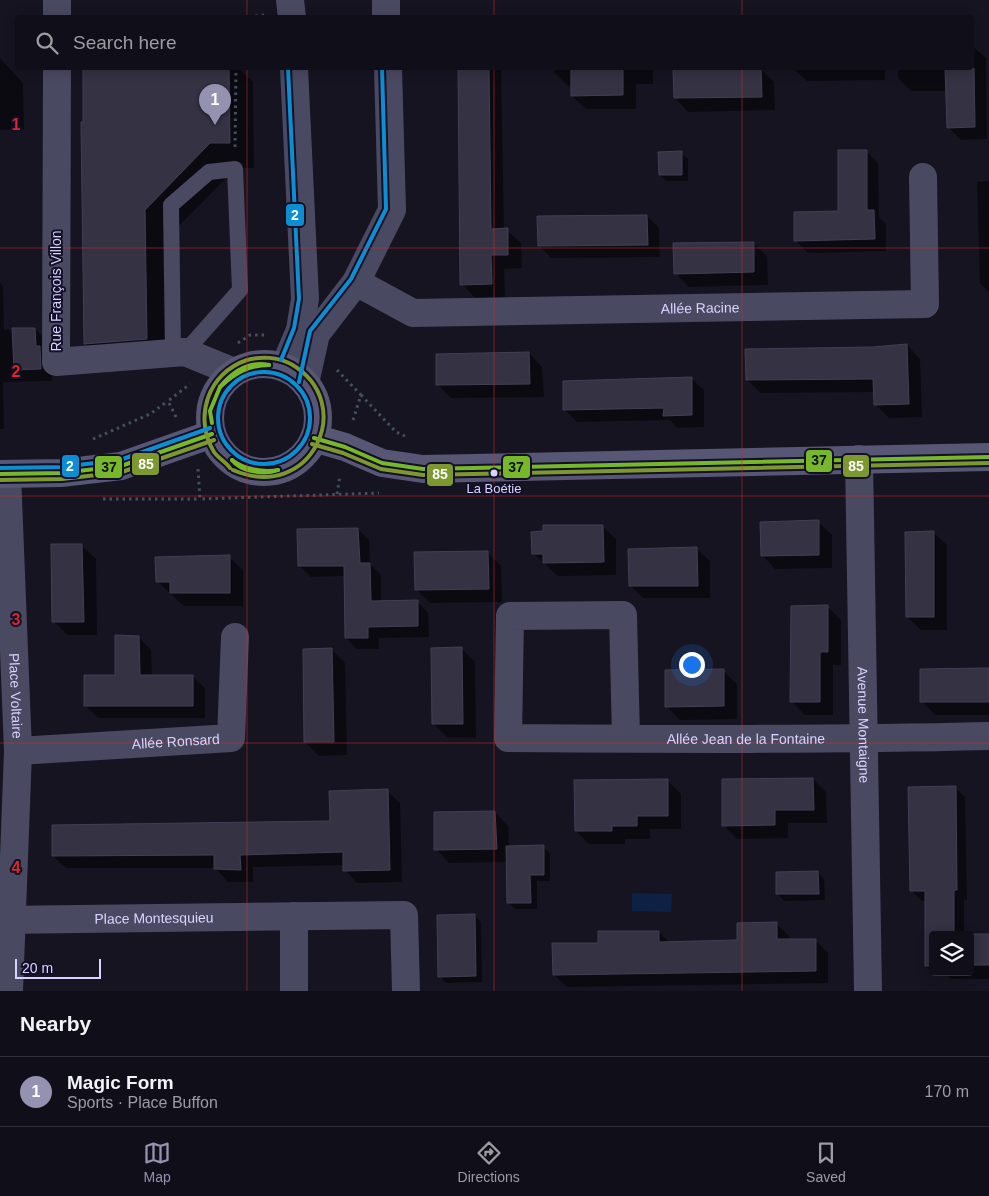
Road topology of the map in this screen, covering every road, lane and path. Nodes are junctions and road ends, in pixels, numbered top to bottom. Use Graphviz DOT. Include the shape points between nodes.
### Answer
graph roads {
  1 [pos="56,0"];
  2 [pos="290,0"];
  3 [pos="386,0"];
  4 [pos="56,15"];
  5 [pos="292,15"];
  6 [pos="386,15"];
  7 [pos="56,70"];
  8 [pos="236,70"];
  9 [pos="294,70"];
  10 [pos="388,70"];
  11 [pos="235,170"];
  12 [pos="923,177"];
  13 [pos="356,282"];
  14 [pos="179,352"];
  15 [pos="298,363"];
  16 [pos="224,369"];
  17 [pos="168,401"];
  18 [pos="314,438"];
  19 [pos="201,439"];
  20 [pos="89,440"];
  21 [pos="345,447"];
  22 [pos="989,457"];
  23 [pos="859,460"];
  24 [pos="4,474"];
  25 [pos="235,637"];
  26 [pos="989,736"];
  27 [pos="626,738"];
  28 [pos="865,739"];
  29 [pos="18,751"];
  30 [pos="294,916"];
  31 [pos="7,919"];
  32 [pos="9,991"];
  33 [pos="294,991"];
  34 [pos="406,991"];
  35 [pos="868,991"];
  1 -- 4 [label="street"];
  2 -- 5 [label="street"];
  3 -- 6 [label="street"];
  7 -- 14 [label="street, Rue François Villon" via="56,362"];
  8 -- 11 [label="path"];
  9 -- 15 [label="street" via="305,299"];
  10 -- 13 [label="street" via="392,210"];
  11 -- 14 [label="lane" via="240,290"];
  11 -- 14 [label="lane" via="209,172 171,204"];
  12 -- 13 [label="street, Allée Racine" via="925,304 413,313"];
  13 -- 15 [label="street"];
  14 -- 16 [label="street, Rue François Villon"];
  15 -- 16 [label="main road"];
  15 -- 16 [label="path" via="265,334 250,335 237,344"];
  15 -- 18 [label="main road" via="317,409 318,424"];
  15 -- 21 [label="path" via="326,361 361,395"];
  16 -- 17 [label="path"];
  16 -- 19 [label="main road"];
  17 -- 19 [label="path"];
  17 -- 20 [label="path" via="150,414"];
  18 -- 19 [label="main road" via="304,454 289,466 271,471 252,471 235,464"];
  18 -- 21 [label="main road"];
  19 -- 21 [label="path" via="198,468 200,499 337,494"];
  19 -- 24 [label="main road" via="121,466 61,473"];
  21 -- 23 [label="main road" via="382,463 423,469"];
  22 -- 23 [label="main road"];
  23 -- 28 [label="street, Avenue Montaigne"];
  24 -- 29 [label="street, Place Voltaire"];
  25 -- 29 [label="street, Allée Ronsard" via="231,738"];
  26 -- 28 [label="street, Allée Jean de la Fontaine"];
  27 -- 27 [label="street, Allée Jean de la Fontaine" via="623,615 510,616 508,738"];
  27 -- 28 [label="street, Allée Jean de la Fontaine"];
  28 -- 35 [label="street, Avenue Montaigne"];
  29 -- 31 [label="street, Place Voltaire"];
  30 -- 31 [label="street, Place Montesquieu"];
  30 -- 33 [label="street"];
  30 -- 34 [label="street, Place Montesquieu" via="404,915"];
  31 -- 32 [label="street"];
}
